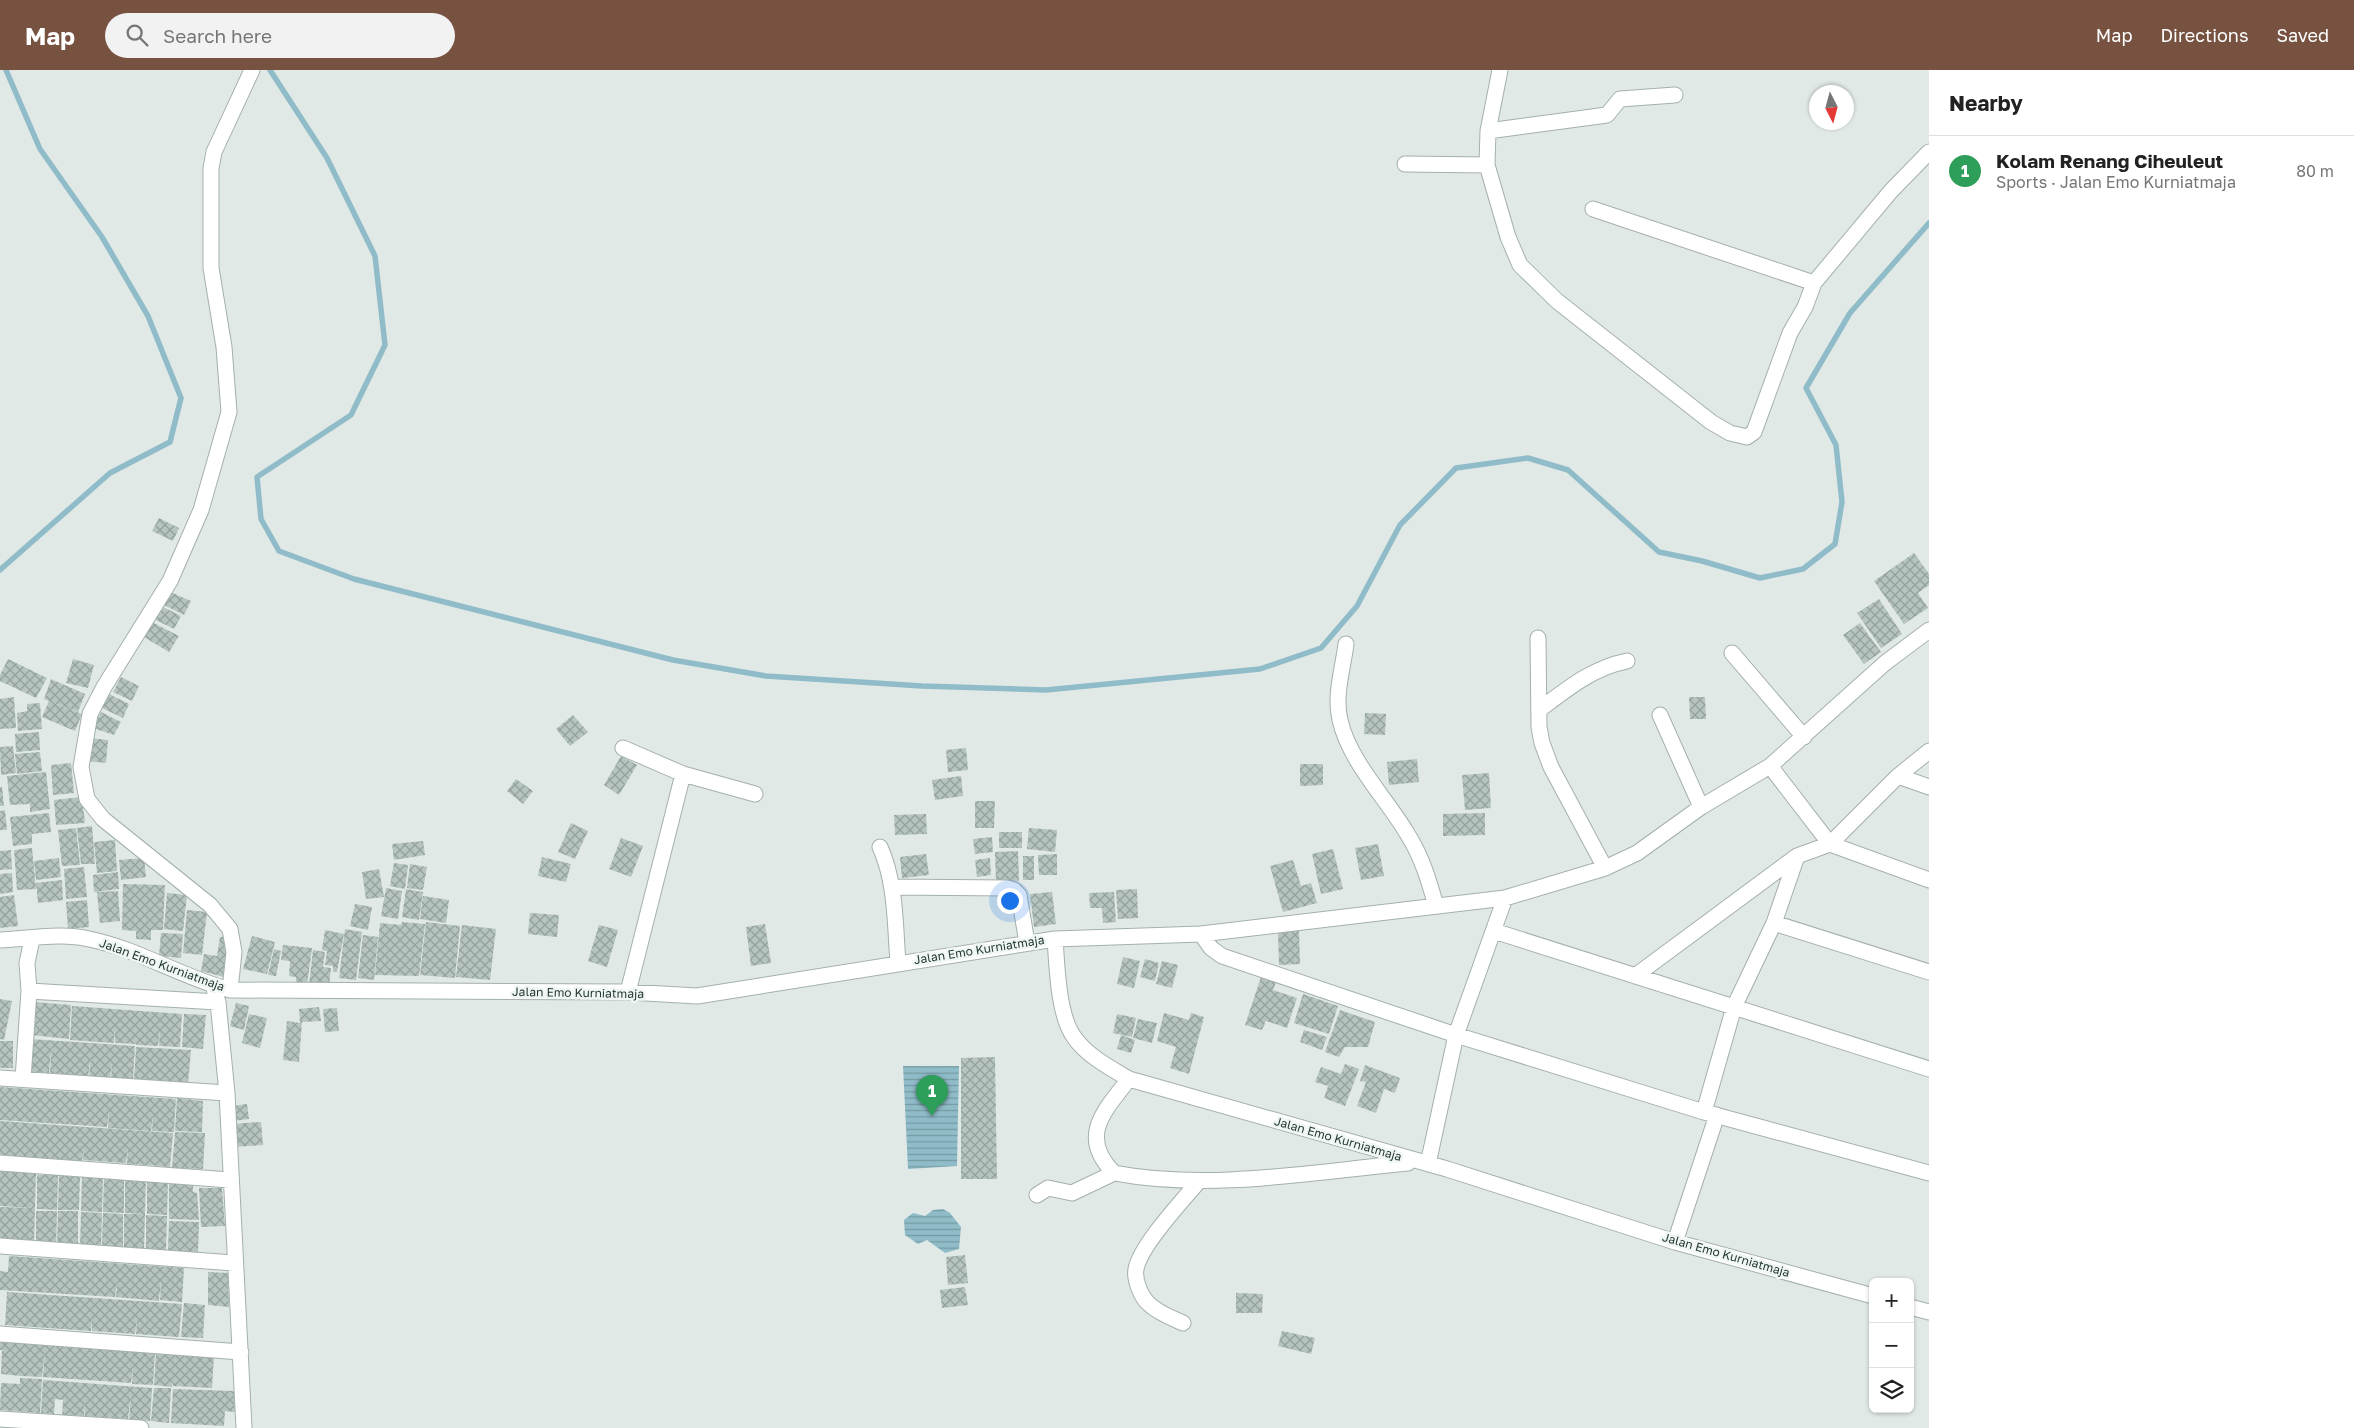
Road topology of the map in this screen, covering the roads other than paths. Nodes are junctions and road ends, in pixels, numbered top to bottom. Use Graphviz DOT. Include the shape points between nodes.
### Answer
graph roads {
  1 [pos="252,70"];
  2 [pos="1500,70"];
  3 [pos="1674,95"];
  4 [pos="1488,131"];
  5 [pos="1929,152"];
  6 [pos="1405,164"];
  7 [pos="1487,165"];
  8 [pos="1594,209"];
  9 [pos="1814,283"];
  10 [pos="1929,630"];
  11 [pos="1538,638"];
  12 [pos="1346,644"];
  13 [pos="1732,653"];
  14 [pos="1627,661"];
  15 [pos="1539,710"];
  16 [pos="1660,715"];
  17 [pos="1804,737"];
  18 [pos="623,748"];
  19 [pos="1929,751"];
  20 [pos="1770,766"];
  21 [pos="683,774"];
  22 [pos="1898,776"];
  23 [pos="1929,787"];
  24 [pos="755,794"];
  25 [pos="1701,807"];
  26 [pos="1830,844"];
  27 [pos="880,847"];
  28 [pos="1798,856"];
  29 [pos="1605,868"];
  30 [pos="1929,880"];
  31 [pos="892,887"];
  32 [pos="1505,898"];
  33 [pos="1436,906"];
  34 [pos="1774,923"];
  35 [pos="1494,931"];
  36 [pos="1201,934"];
  37 [pos="32,939"];
  38 [pos="1055,939"];
  39 [pos="0,940"];
  40 [pos="1027,943"];
  41 [pos="898,963"];
  42 [pos="1929,972"];
  43 [pos="1635,976"];
  44 [pos="213,986"];
  45 [pos="230,990"];
  46 [pos="29,991"];
  47 [pos="628,992"];
  48 [pos="218,1002"];
  49 [pos="1734,1007"];
  50 [pos="1456,1034"];
  51 [pos="1929,1069"];
  52 [pos="0,1078"];
  53 [pos="1128,1079"];
  54 [pos="23,1080"];
  55 [pos="227,1093"];
  56 [pos="1710,1113"];
  57 [pos="1423,1163"];
  58 [pos="0,1164"];
  59 [pos="1114,1173"];
  60 [pos="1929,1173"];
  61 [pos="230,1180"];
  62 [pos="1199,1181"];
  63 [pos="1037,1195"];
  64 [pos="1675,1242"];
  65 [pos="0,1246"];
  66 [pos="234,1263"];
  67 [pos="1869,1295"];
  68 [pos="1914,1308"];
  69 [pos="1929,1312"];
  70 [pos="1183,1323"];
  71 [pos="0,1334"];
  72 [pos="241,1352"];
  73 [pos="0,1419"];
  74 [pos="141,1428"];
  75 [pos="244,1428"];
  1 -- 45 [label="street" via="214,152 212,168 210,268 224,346 229,412 202,510 170,581 90,714 81,767 87,798 103,819 210,905 230,929 234,952"];
  2 -- 4 [label="street"];
  3 -- 4 [label="street" via="1620,99 1607,115"];
  4 -- 7 [label="street"];
  5 -- 9 [label="street" via="1891,191"];
  6 -- 7 [label="street"];
  7 -- 9 [label="street" via="1511,244 1527,273 1557,301 1686,404 1738,436 1751,436 1757,428 1790,333"];
  8 -- 9 [label="street"];
  10 -- 17 [label="street" via="1885,663"];
  11 -- 15 [label="street"];
  12 -- 33 [label="street" via="1338,704 1340,720 1359,761 1413,844"];
  13 -- 17 [label="street"];
  14 -- 15 [label="street" via="1607,665 1585,676"];
  15 -- 29 [label="street" via="1540,735 1551,766"];
  16 -- 25 [label="street"];
  17 -- 20 [label="street"];
  18 -- 21 [label="street"];
  19 -- 22 [label="street"];
  20 -- 25 [label="street"];
  20 -- 26 [label="street"];
  21 -- 24 [label="street"];
  21 -- 47 [label="street"];
  22 -- 23 [label="street"];
  22 -- 26 [label="street"];
  25 -- 29 [label="street" via="1637,853"];
  26 -- 28 [label="street"];
  26 -- 30 [label="street"];
  27 -- 31 [label="street"];
  28 -- 34 [label="street"];
  28 -- 43 [label="street"];
  29 -- 32 [label="street"];
  31 -- 40 [label="street" via="1014,890 1019,895"];
  31 -- 41 [label="street"];
  32 -- 33 [label="street"];
  32 -- 35 [label="street"];
  33 -- 36 [label="street"];
  34 -- 42 [label="street"];
  34 -- 49 [label="street"];
  35 -- 43 [label="street"];
  35 -- 50 [label="street"];
  36 -- 38 [label="street"];
  36 -- 50 [label="street" via="1222,956"];
  37 -- 39 [label="street, Jalan Emo Kurniatmaja"];
  37 -- 44 [label="street, Jalan Emo Kurniatmaja" via="50,936 87,938 123,948"];
  37 -- 46 [label="street" via="27,963"];
  38 -- 40 [label="street, Jalan Emo Kurniatmaja"];
  38 -- 53 [label="street, Jalan Emo Kurniatmaja" via="1064,1015 1073,1037"];
  40 -- 41 [label="street, Jalan Emo Kurniatmaja"];
  41 -- 47 [label="street, Jalan Emo Kurniatmaja" via="697,996"];
  43 -- 49 [label="street"];
  44 -- 45 [label="street, Jalan Emo Kurniatmaja"];
  44 -- 48 [label="street"];
  45 -- 47 [label="street, Jalan Emo Kurniatmaja"];
  46 -- 48 [label="street"];
  46 -- 54 [label="street"];
  48 -- 55 [label="street"];
  49 -- 51 [label="street"];
  49 -- 56 [label="street"];
  50 -- 56 [label="street"];
  50 -- 57 [label="street"];
  52 -- 54 [label="street"];
  53 -- 57 [label="street, Jalan Emo Kurniatmaja"];
  53 -- 59 [label="street" via="1101,1116 1097,1129 1097,1148"];
  54 -- 55 [label="street"];
  55 -- 61 [label="street"];
  56 -- 60 [label="street"];
  56 -- 64 [label="street"];
  57 -- 62 [label="street"];
  57 -- 64 [label="street, Jalan Emo Kurniatmaja"];
  58 -- 61 [label="street"];
  59 -- 62 [label="street"];
  59 -- 63 [label="street" via="1072,1193 1048,1188"];
  61 -- 66 [label="street"];
  62 -- 70 [label="street" via="1146,1248 1135,1270 1139,1288 1148,1304"];
  64 -- 67 [label="street, Jalan Emo Kurniatmaja"];
  65 -- 66 [label="street"];
  66 -- 72 [label="street"];
  68 -- 69 [label="street"];
  71 -- 72 [label="street"];
  72 -- 75 [label="street"];
  73 -- 74 [label="street"];
}
